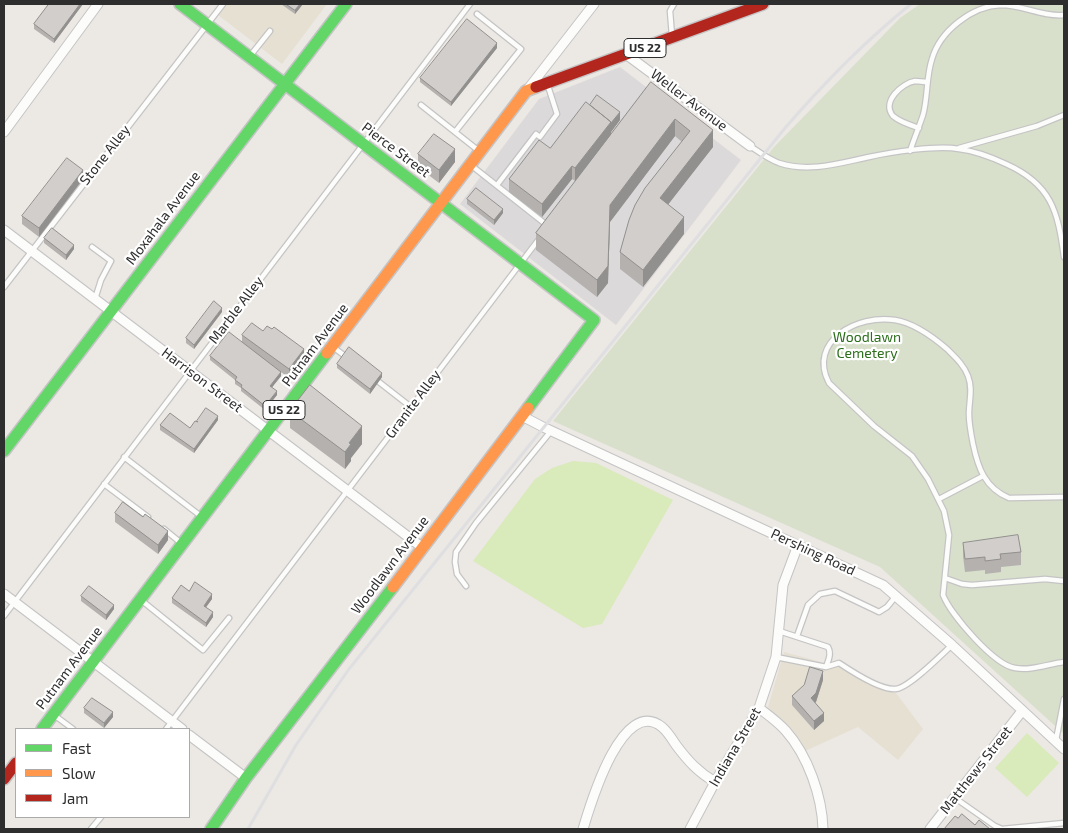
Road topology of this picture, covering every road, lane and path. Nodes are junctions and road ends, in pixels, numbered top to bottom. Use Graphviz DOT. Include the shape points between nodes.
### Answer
graph roads {
  1 [pos="98,4"];
  2 [pos="180,4"];
  3 [pos="222,4"];
  4 [pos="346,4"];
  5 [pos="470,4"];
  6 [pos="594,4"];
  7 [pos="674,4"];
  8 [pos="763,4"];
  9 [pos="477,14"];
  10 [pos="1064,15"];
  11 [pos="207,24"];
  12 [pos="270,31"];
  13 [pos="672,37"];
  14 [pos="627,55"];
  15 [pos="250,57"];
  16 [pos="927,82"];
  17 [pos="284,84"];
  18 [pos="547,84"];
  19 [pos="526,91"];
  20 [pos="421,105"];
  21 [pos="1064,116"];
  22 [pos="918,128"];
  23 [pos="4,132"];
  24 [pos="455,132"];
  25 [pos="363,144"];
  26 [pos="750,146"];
  27 [pos="958,148"];
  28 [pos="910,151"];
  29 [pos="480,152"];
  30 [pos="471,165"];
  31 [pos="497,186"];
  32 [pos="441,204"];
  33 [pos="554,218"];
  34 [pos="548,226"];
  35 [pos="4,230"];
  36 [pos="1063,231"];
  37 [pos="92,247"];
  38 [pos="31,251"];
  39 [pos="1064,257"];
  40 [pos="520,264"];
  41 [pos="4,287"];
  42 [pos="95,299"];
  43 [pos="111,311"];
  44 [pos="594,320"];
  45 [pos="332,346"];
  46 [pos="346,356"];
  47 [pos="190,371"];
  48 [pos="379,382"];
  49 [pos="411,407"];
  50 [pos="522,416"];
  51 [pos="269,430"];
  52 [pos="551,431"];
  53 [pos="4,451"];
  54 [pos="124,457"];
  55 [pos="983,476"];
  56 [pos="104,484"];
  57 [pos="348,491"];
  58 [pos="1064,498"];
  59 [pos="938,499"];
  60 [pos="203,517"];
  61 [pos="149,518"];
  62 [pos="157,524"];
  63 [pos="182,544"];
  64 [pos="798,545"];
  65 [pos="423,548"];
  66 [pos="945,578"];
  67 [pos="1064,581"];
  68 [pos="466,586"];
  69 [pos="4,594"];
  70 [pos="897,595"];
  71 [pos="140,600"];
  72 [pos="15,602"];
  73 [pos="4,616"];
  74 [pos="229,618"];
  75 [pos="779,631"];
  76 [pos="797,636"];
  77 [pos="952,645"];
  78 [pos="776,657"];
  79 [pos="93,662"];
  80 [pos="1064,662"];
  81 [pos="826,667"];
  82 [pos="1064,700"];
  83 [pos="758,708"];
  84 [pos="1022,711"];
  85 [pos="53,714"];
  86 [pos="1062,715"];
  87 [pos="169,726"];
  88 [pos="43,728"];
  89 [pos="72,728"];
  90 [pos="190,736"];
  91 [pos="1055,741"];
  92 [pos="1064,749"];
  93 [pos="15,764"];
  94 [pos="246,778"];
  95 [pos="4,779"];
  96 [pos="715,782"];
  97 [pos="954,798"];
  98 [pos="100,818"];
  99 [pos="1064,824"];
  100 [pos="91,829"];
  101 [pos="211,829"];
  102 [pos="583,829"];
  103 [pos="690,829"];
  104 [pos="823,829"];
  105 [pos="930,829"];
  1 -- 23 [label="street"];
  2 -- 11 [label="street, Pierce Street"];
  3 -- 11 [label="lane, Stone Alley"];
  4 -- 17 [label="street, Moxahala Avenue"];
  5 -- 25 [label="lane, Marble Alley"];
  6 -- 19 [label="street, Putnam Avenue"];
  7 -- 13 [label="lane" via="670,10"];
  8 -- 13 [label="street, US 22"];
  9 -- 24 [label="lane" via="521,49"];
  10 -- 16 [label="lane" via="999,5 972,13 942,40 932,57"];
  11 -- 15 [label="street, Pierce Street"];
  11 -- 38 [label="lane, Stone Alley"];
  12 -- 15 [label="lane"];
  13 -- 14 [label="street, US 22"];
  14 -- 18 [label="street, US 22"];
  14 -- 26 [label="street, Weller Avenue" via="658,83"];
  15 -- 17 [label="street, Pierce Street"];
  16 -- 22 [label="lane"];
  16 -- 22 [label="lane" via="914,81 890,100 889,108 893,115"];
  17 -- 25 [label="street, Pierce Street"];
  17 -- 43 [label="street, Moxahala Avenue"];
  18 -- 19 [label="street, US 22"];
  18 -- 31 [label="lane" via="557,114 540,137 536,134"];
  19 -- 29 [label="street, Putnam Avenue / US 22"];
  20 -- 24 [label="lane"];
  21 -- 27 [label="lane"];
  22 -- 28 [label="lane"];
  24 -- 29 [label="lane"];
  25 -- 32 [label="street, Pierce Street"];
  25 -- 47 [label="lane, Marble Alley"];
  26 -- 28 [label="lane" via="781,164 813,167"];
  27 -- 28 [label="lane"];
  27 -- 36 [label="lane" via="993,158 1035,180 1043,188"];
  29 -- 30 [label="street, Putnam Avenue / US 22"];
  30 -- 31 [label="lane"];
  30 -- 32 [label="street, Putnam Avenue / US 22"];
  31 -- 34 [label="lane"];
  32 -- 40 [label="street, Pierce Street"];
  32 -- 45 [label="street, Putnam Avenue / US 22"];
  33 -- 34 [label="lane, Granite Alley"];
  34 -- 40 [label="lane, Granite Alley"];
  35 -- 38 [label="street, Harrison Street"];
  36 -- 39 [label="lane"];
  37 -- 42 [label="lane" via="111,261"];
  38 -- 41 [label="lane, Stone Alley"];
  38 -- 42 [label="street, Harrison Street"];
  40 -- 44 [label="street, Pierce Street"];
  40 -- 49 [label="lane, Granite Alley"];
  42 -- 43 [label="street, Harrison Street"];
  43 -- 47 [label="street, Harrison Street"];
  43 -- 53 [label="street, Moxahala Avenue"];
  44 -- 50 [label="street, Woodlawn Avenue"];
  45 -- 46 [label="lane"];
  45 -- 51 [label="street, Putnam Avenue / US 22"];
  47 -- 51 [label="street, Harrison Street"];
  47 -- 54 [label="lane, Marble Alley"];
  48 -- 49 [label="lane"];
  49 -- 57 [label="lane, Granite Alley"];
  50 -- 52 [label="street, Pershing Road"];
  50 -- 65 [label="street, Woodlawn Avenue"];
  51 -- 57 [label="street, Harrison Street"];
  51 -- 60 [label="street, Putnam Avenue / US 22"];
  52 -- 64 [label="street, Pershing Road"];
  52 -- 68 [label="lane" via="456,552 457,574"];
  54 -- 56 [label="lane, Marble Alley"];
  54 -- 60 [label="lane"];
  55 -- 58 [label="lane" via="995,491 1009,498"];
  55 -- 59 [label="lane"];
  55 -- 59 [label="lane" via="970,425 970,386 964,367 957,358 928,335 906,323 885,319 856,324 839,334 828,347 823,361 825,376 833,389 912,456"];
  56 -- 61 [label="lane"];
  56 -- 72 [label="lane, Marble Alley"];
  57 -- 65 [label="street, Harrison Street"];
  57 -- 87 [label="lane, Granite Alley"];
  59 -- 66 [label="lane" via="949,535"];
  60 -- 63 [label="street, Putnam Avenue / US 22"];
  62 -- 63 [label="lane"];
  63 -- 71 [label="street, Putnam Avenue / US 22"];
  64 -- 70 [label="street, Pershing Road" via="883,585"];
  64 -- 75 [label="street, Indiana Street" via="783,585"];
  65 -- 94 [label="street, Woodlawn Avenue"];
  66 -- 67 [label="lane" via="972,585 1045,579"];
  66 -- 80 [label="lane" via="943,595 946,603 968,630 1006,666 1033,668"];
  69 -- 72 [label="street"];
  70 -- 76 [label="lane" via="879,612 835,591 820,594 808,605"];
  70 -- 77 [label="street, Pershing Road"];
  71 -- 74 [label="lane" via="203,650"];
  71 -- 79 [label="street, Putnam Avenue / US 22"];
  72 -- 73 [label="lane, Marble Alley"];
  72 -- 79 [label="street"];
  75 -- 76 [label="lane"];
  75 -- 78 [label="street, Indiana Street"];
  76 -- 81 [label="lane" via="828,647 830,656"];
  77 -- 81 [label="lane" via="918,676 895,690 839,663"];
  77 -- 84 [label="street, Pershing Road"];
  78 -- 81 [label="lane"];
  78 -- 83 [label="street, Indiana Street"];
  79 -- 85 [label="street, Putnam Avenue / US 22"];
  79 -- 87 [label="street"];
  82 -- 86 [label="lane"];
  83 -- 96 [label="street, Indiana Street"];
  83 -- 104 [label="street" via="786,731 801,754 819,798"];
  84 -- 91 [label="street, Pershing Road"];
  84 -- 97 [label="street, Matthews Street"];
  85 -- 88 [label="street, Putnam Avenue / US 22"];
  85 -- 89 [label="lane"];
  86 -- 91 [label="lane"];
  90 -- 94 [label="street"];
  91 -- 92 [label="street, Pershing Road"];
  93 -- 95 [label="street"];
  94 -- 101 [label="street, Woodlawn Avenue"];
  96 -- 102 [label="street" via="689,763 664,728 640,723 627,733 606,764"];
  96 -- 103 [label="street, Indiana Street"];
  97 -- 99 [label="lane" via="1002,829"];
  97 -- 105 [label="street, Matthews Street"];
  98 -- 100 [label="lane"];
}
